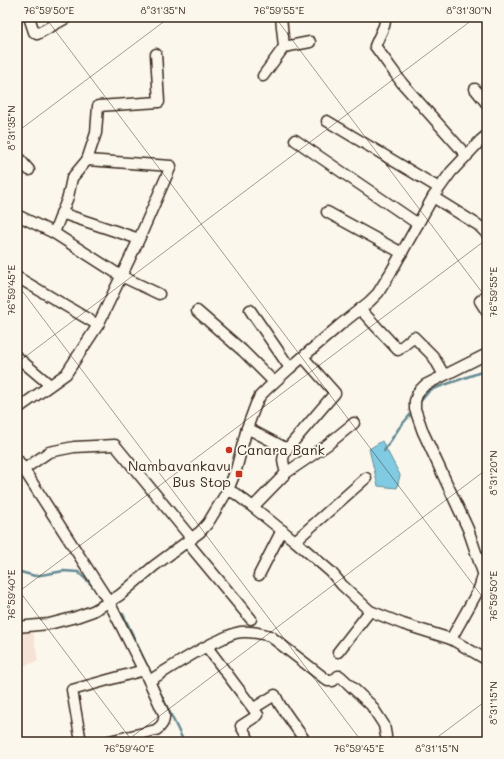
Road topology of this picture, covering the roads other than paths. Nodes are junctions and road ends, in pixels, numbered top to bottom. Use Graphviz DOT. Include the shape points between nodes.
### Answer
graph roads {
  1 [pos="29,17"];
  2 [pos="68,17"];
  3 [pos="281,17"];
  4 [pos="386,17"];
  5 [pos="310,42"];
  6 [pos="284,47"];
  7 [pos="156,54"];
  8 [pos="263,76"];
  9 [pos="475,90"];
  10 [pos="487,104"];
  11 [pos="327,121"];
  12 [pos="487,135"];
  13 [pos="295,140"];
  14 [pos="17,156"];
  15 [pos="467,156"];
  16 [pos="87,160"];
  17 [pos="29,170"];
  18 [pos="439,188"];
  19 [pos="433,197"];
  20 [pos="327,212"];
  21 [pos="61,214"];
  22 [pos="17,215"];
  23 [pos="418,224"];
  24 [pos="54,233"];
  25 [pos="487,234"];
  26 [pos="139,239"];
  27 [pos="402,253"];
  28 [pos="121,276"];
  29 [pos="17,277"];
  30 [pos="159,294"];
  31 [pos="487,295"];
  32 [pos="360,309"];
  33 [pos="250,310"];
  34 [pos="197,311"];
  35 [pos="487,312"];
  36 [pos="98,325"];
  37 [pos="487,354"];
  38 [pos="17,357"];
  39 [pos="303,357"];
  40 [pos="290,368"];
  41 [pos="444,375"];
  42 [pos="274,382"];
  43 [pos="50,385"];
  44 [pos="17,409"];
  45 [pos="354,423"];
  46 [pos="248,428"];
  47 [pos="287,449"];
  48 [pos="17,459"];
  49 [pos="20,472"];
  50 [pos="286,472"];
  51 [pos="366,478"];
  52 [pos="228,490"];
  53 [pos="253,507"];
  54 [pos="282,530"];
  55 [pos="189,541"];
  56 [pos="295,541"];
  57 [pos="259,576"];
  58 [pos="109,602"];
  59 [pos="370,611"];
  60 [pos="251,619"];
  61 [pos="17,627"];
  62 [pos="451,639"];
  63 [pos="206,647"];
  64 [pos="338,652"];
  65 [pos="487,660"];
  66 [pos="144,670"];
  67 [pos="149,681"];
  68 [pos="254,708"];
  69 [pos="386,736"];
  70 [pos="81,742"];
  71 [pos="105,742"];
  72 [pos="250,742"];
  73 [pos="306,742"];
  1 -- 2 [label="street" via="37,34"];
  3 -- 6 [label="street"];
  4 -- 15 [label="street" via="375,46 402,83"];
  5 -- 6 [label="street"];
  6 -- 8 [label="street"];
  7 -- 16 [label="street" via="159,102 98,106 96,133"];
  9 -- 10 [label="street"];
  11 -- 18 [label="street"];
  12 -- 15 [label="street"];
  13 -- 23 [label="street"];
  14 -- 17 [label="street"];
  15 -- 18 [label="street"];
  16 -- 21 [label="street" via="72,178"];
  16 -- 26 [label="street" via="171,166"];
  18 -- 19 [label="street"];
  19 -- 23 [label="street"];
  19 -- 25 [label="street" via="478,225"];
  20 -- 27 [label="street"];
  21 -- 24 [label="street"];
  21 -- 26 [label="street"];
  22 -- 24 [label="street"];
  23 -- 27 [label="street"];
  24 -- 28 [label="street"];
  26 -- 28 [label="street"];
  27 -- 32 [label="street" via="378,293"];
  28 -- 30 [label="street"];
  28 -- 36 [label="street"];
  29 -- 36 [label="street"];
  31 -- 35 [label="street" via="480,301"];
  32 -- 39 [label="street"];
  32 -- 41 [label="street" via="398,350 414,337 432,356"];
  33 -- 40 [label="street"];
  34 -- 42 [label="street"];
  36 -- 43 [label="street" via="66,374"];
  37 -- 41 [label="street"];
  38 -- 43 [label="street"];
  39 -- 40 [label="street"];
  39 -- 47 [label="street" via="335,393"];
  40 -- 42 [label="street"];
  41 -- 62 [label="street" via="419,391 415,409 422,432 468,529 483,573 479,589"];
  42 -- 46 [label="street" via="256,404"];
  43 -- 44 [label="street"];
  45 -- 50 [label="street" via="327,445"];
  46 -- 47 [label="street"];
  46 -- 52 [label="street"];
  47 -- 50 [label="street" via="282,460"];
  48 -- 49 [label="street"];
  49 -- 55 [label="street" via="50,452 74,447 115,445"];
  49 -- 58 [label="street"];
  50 -- 53 [label="street"];
  51 -- 56 [label="street"];
  52 -- 53 [label="street"];
  52 -- 55 [label="street" via="208,523"];
  53 -- 54 [label="street"];
  54 -- 56 [label="street"];
  54 -- 57 [label="street"];
  55 -- 58 [label="street"];
  55 -- 60 [label="street"];
  56 -- 59 [label="street"];
  58 -- 61 [label="street" via="76,617 49,624"];
  58 -- 66 [label="street"];
  59 -- 62 [label="street"];
  59 -- 64 [label="street"];
  62 -- 65 [label="street"];
  63 -- 67 [label="street"];
  63 -- 68 [label="street"];
  63 -- 69 [label="street" via="236,633 259,632 270,636 328,681 340,676 371,705 384,725"];
  66 -- 67 [label="street"];
  66 -- 70 [label="street" via="72,690"];
  67 -- 71 [label="street" via="164,714 160,727"];
  68 -- 72 [label="street" via="258,715 241,726"];
  68 -- 73 [label="street" via="275,695"];
}
